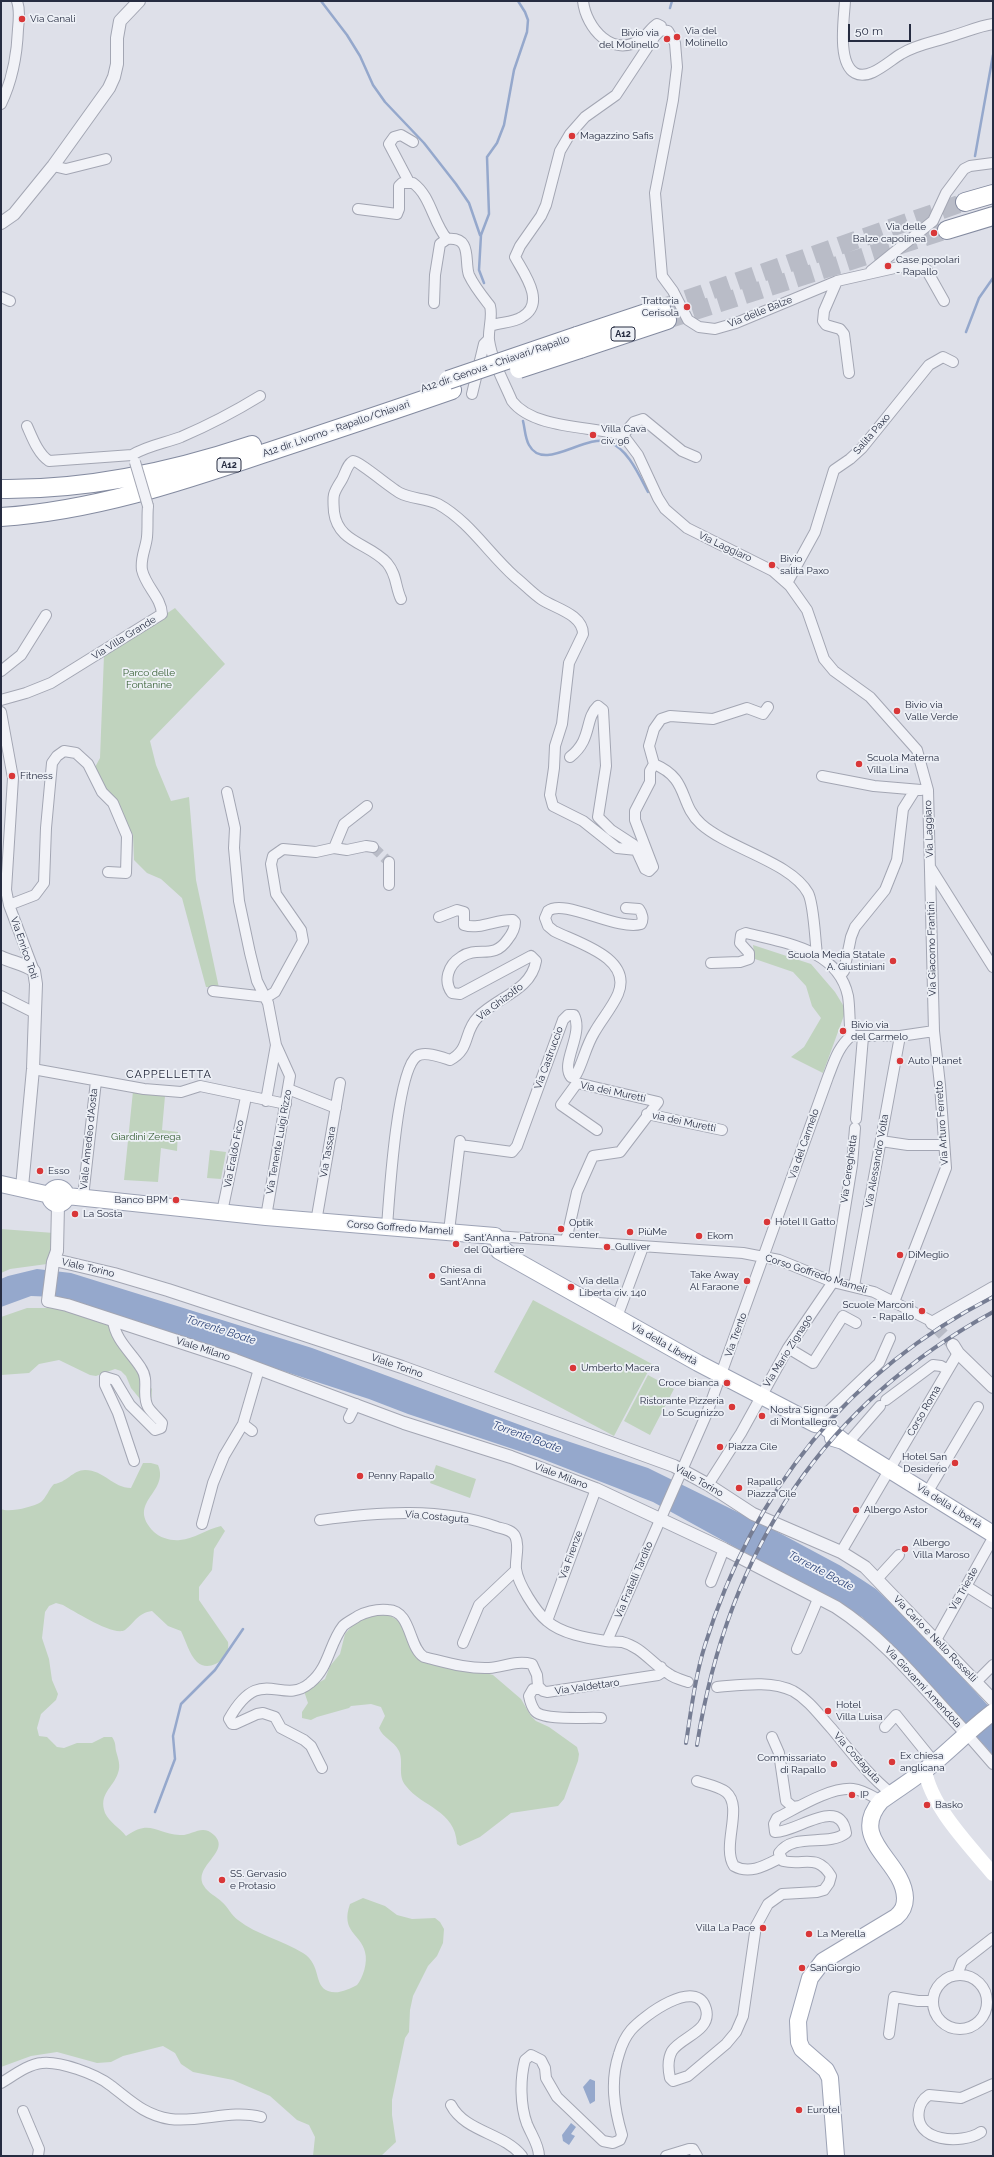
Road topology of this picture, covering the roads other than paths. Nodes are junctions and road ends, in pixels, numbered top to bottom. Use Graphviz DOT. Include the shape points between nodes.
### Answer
graph roads {
  1 [pos="17,1"];
  2 [pos="139,1"];
  3 [pos="583,1"];
  4 [pos="845,1"];
  5 [pos="993,24"];
  6 [pos="661,30"];
  7 [pos="1,104"];
  8 [pos="413,142"];
  9 [pos="106,159"];
  10 [pos="993,164"];
  11 [pos="53,166"];
  12 [pos="409,182"];
  13 [pos="993,194"];
  14 [pos="965,202"];
  15 [pos="358,209"];
  16 [pos="993,216"];
  17 [pos="1,223"];
  18 [pos="947,230"];
  19 [pos="447,239"];
  20 [pos="868,273"];
  21 [pos="837,280"];
  22 [pos="944,301"];
  23 [pos="434,303"];
  24 [pos="664,314"];
  25 [pos="490,326"];
  26 [pos="489,339"];
  27 [pos="954,362"];
  28 [pos="849,373"];
  29 [pos="450,385"];
  30 [pos="472,394"];
  31 [pos="260,396"];
  32 [pos="27,426"];
  33 [pos="623,435"];
  34 [pos="696,457"];
  35 [pos="133,458"];
  36 [pos="1,489"];
  37 [pos="1,517"];
  38 [pos="787,583"];
  39 [pos="400,599"];
  40 [pos="46,615"];
  41 [pos="1,671"];
  42 [pos="1,700"];
  43 [pos="768,707"];
  44 [pos="1,712"];
  45 [pos="570,756"];
  46 [pos="654,764"];
  47 [pos="822,776"];
  48 [pos="915,790"];
  49 [pos="928,790"];
  50 [pos="227,792"];
  51 [pos="367,806"];
  52 [pos="373,847"];
  53 [pos="334,848"];
  54 [pos="637,850"];
  55 [pos="389,862"];
  56 [pos="930,867"];
  57 [pos="108,872"];
  58 [pos="389,885"];
  59 [pos="9,905"];
  60 [pos="626,908"];
  61 [pos="439,917"];
  62 [pos="817,954"];
  63 [pos="1,957"];
  64 [pos="711,963"];
  65 [pos="993,967"];
  66 [pos="34,971"];
  67 [pos="840,976"];
  68 [pos="214,991"];
  69 [pos="1,996"];
  70 [pos="267,997"];
  71 [pos="35,1013"];
  72 [pos="934,1031"];
  73 [pos="851,1036"];
  74 [pos="900,1036"];
  75 [pos="863,1037"];
  76 [pos="276,1045"];
  77 [pos="33,1069"];
  78 [pos="96,1081"];
  79 [pos="340,1083"];
  80 [pos="288,1090"];
  81 [pos="246,1097"];
  82 [pos="266,1101"];
  83 [pos="286,1104"];
  84 [pos="336,1108"];
  85 [pos="647,1114"];
  86 [pos="598,1130"];
  87 [pos="722,1130"];
  88 [pos="881,1141"];
  89 [pos="944,1145"];
  90 [pos="1,1184"];
  91 [pos="22,1187"];
  92 [pos="83,1197"];
  93 [pos="58,1198"];
  94 [pos="222,1212"];
  95 [pos="266,1217"];
  96 [pos="316,1222"];
  97 [pos="387,1227"];
  98 [pos="449,1231"];
  99 [pos="472,1234"];
  100 [pos="495,1236"];
  101 [pos="517,1237"];
  102 [pos="566,1241"];
  103 [pos="643,1247"];
  104 [pos="511,1257"];
  105 [pos="763,1257"];
  106 [pos="54,1261"];
  107 [pos="833,1282"];
  108 [pos="854,1286"];
  109 [pos="993,1288"];
  110 [pos="894,1302"];
  111 [pos="616,1317"];
  112 [pos="113,1320"];
  113 [pos="856,1322"];
  114 [pos="934,1324"];
  115 [pos="890,1338"];
  116 [pos="788,1348"];
  117 [pos="955,1349"];
  118 [pos="259,1368"];
  119 [pos="948,1370"];
  120 [pos="721,1376"];
  121 [pos="993,1387"];
  122 [pos="760,1397"];
  123 [pos="356,1404"];
  124 [pos="978,1407"];
  125 [pos="350,1418"];
  126 [pos="243,1424"];
  127 [pos="816,1425"];
  128 [pos="252,1432"];
  129 [pos="845,1442"];
  130 [pos="134,1461"];
  131 [pos="891,1470"];
  132 [pos="681,1474"];
  133 [pos="707,1484"];
  134 [pos="596,1489"];
  135 [pos="927,1492"];
  136 [pos="728,1498"];
  137 [pos="661,1516"];
  138 [pos="320,1520"];
  139 [pos="202,1524"];
  140 [pos="993,1534"];
  141 [pos="993,1538"];
  142 [pos="724,1549"];
  143 [pos="841,1552"];
  144 [pos="899,1555"];
  145 [pos="758,1567"];
  146 [pos="516,1570"];
  147 [pos="877,1579"];
  148 [pos="711,1582"];
  149 [pos="966,1586"];
  150 [pos="818,1599"];
  151 [pos="993,1603"];
  152 [pos="547,1621"];
  153 [pos="936,1640"];
  154 [pos="607,1642"];
  155 [pos="463,1643"];
  156 [pos="797,1649"];
  157 [pos="993,1666"];
  158 [pos="661,1667"];
  159 [pos="688,1682"];
  160 [pos="976,1682"];
  161 [pos="717,1687"];
  162 [pos="539,1689"];
  163 [pos="993,1700"];
  164 [pos="993,1712"];
  165 [pos="601,1718"];
  166 [pos="885,1727"];
  167 [pos="967,1732"];
  168 [pos="772,1737"];
  169 [pos="993,1764"];
  170 [pos="929,1766"];
  171 [pos="322,1768"];
  172 [pos="697,1781"];
  173 [pos="886,1797"];
  174 [pos="800,1806"];
  175 [pos="780,1858"];
  176 [pos="993,1874"];
  177 [pos="993,1938"];
  178 [pos="957,1975"];
  179 [pos="933,2001"];
  180 [pos="889,2034"];
  181 [pos="1,2083"];
  182 [pos="993,2084"];
  183 [pos="451,2105"];
  184 [pos="23,2111"];
  185 [pos="261,2117"];
  186 [pos="981,2132"];
  187 [pos="38,2156"];
  188 [pos="522,2156"];
  189 [pos="539,2156"];
  190 [pos="666,2156"];
  191 [pos="697,2156"];
  192 [pos="836,2156"];
  1 -- 7 [label="street" via="17,54 10,84"];
  2 -- 11 [label="street" via="120,21 116,38 117,64 114,78"];
  3 -- 6 [label="street" via="591,25 603,39 613,44 640,40 657,24 661,26"];
  4 -- 5 [label="street" via="845,58 854,73 861,76 874,72 922,44"];
  6 -- 21 [label="street, Via delle Balze" via="668,31 675,43 677,67 655,193 662,276 688,320 699,327 715,329 736,323"];
  6 -- 25 [label="street" via="616,95 577,124 560,151 546,205 515,257 532,287 531,307 521,318"];
  8 -- 12 [label="street" via="401,135 394,137 389,144"];
  9 -- 11 [label="street" via="66,169"];
  10 -- 20 [label="street, Via delle Balze" via="964,168 946,193 933,221"];
  11 -- 17 [label="street" via="14,214"];
  12 -- 15 [label="street" via="399,186 397,214"];
  12 -- 19 [label="street" via="418,187 440,231"];
  13 -- 14 [label="highway"];
  16 -- 18 [label="highway"];
  19 -- 23 [label="street" via="440,244 436,261"];
  19 -- 25 [label="street" via="458,240 468,254 470,277 490,306"];
  20 -- 21 [label="street, Via delle Balze"];
  20 -- 22 [label="street" via="899,267 926,269"];
  21 -- 28 [label="street" via="824,311 823,321 826,325 840,329 844,334"];
  24 -- 29 [label="highway, A12 dir. Livorno - Rapallo/Chiavari / A12, bridge"];
  25 -- 26 [label="street"];
  26 -- 30 [label="street" via="484,344"];
  26 -- 33 [label="street" via="492,353 512,401 517,407 537,418"];
  27 -- 38 [label="street, Salita Paxo" via="943,357 929,365 862,448 834,470 815,532"];
  29 -- 36 [label="highway, A12 dir. Genova - Chiavari/Rapallo / A12" via="165,470 80,485"];
  29 -- 37 [label="highway, A12 dir. Livorno - Rapallo/Chiavari / A12" via="203,474 84,506"];
  31 -- 35 [label="street" via="221,420 161,444 141,449"];
  32 -- 35 [label="street" via="36,445 49,461"];
  33 -- 34 [label="street" via="634,422 643,419 682,451"];
  33 -- 38 [label="street, Via Laggiaro" via="638,455 658,498 686,528 774,571"];
  35 -- 42 [label="street, Via Villa Grande, bridge" via="148,506 147,537 141,559 142,570 147,584 161,605 162,614 51,683"];
  38 -- 49 [label="street, Via Laggiaro" via="807,610 824,658 834,671 870,697 917,750"];
  39 -- 54 [label="street" via="396,587 397,578 386,562 346,537 337,524 333,493 353,461 359,462 401,494 438,504 455,516 540,599 578,621 584,634 569,663 562,724 555,746 550,794 553,806 583,821 617,848"];
  40 -- 41 [label="street" via="21,655"];
  43 -- 46 [label="street" via="763,714 748,708 713,719 670,716 661,719 654,729 649,746"];
  44 -- 59 [label="street, Via Enrico Toti" via="13,778 6,890"];
  45 -- 54 [label="street" via="584,742 594,710 598,706 603,710 606,766 598,817"];
  46 -- 54 [label="street" via="650,771 650,782 635,816 653,867 651,870 645,869"];
  46 -- 62 [label="street" via="662,767 682,787 687,804 701,824 793,877 809,894"];
  47 -- 48 [label="street, Via Laggiaro" via="874,786"];
  48 -- 49 [label="street, Via Laggiaro"];
  48 -- 67 [label="street" via="903,809 898,860 885,890 855,927 850,937 844,971"];
  49 -- 56 [label="street, Via Laggiaro"];
  50 -- 70 [label="street, Via Tenente Luigi Rizzo" via="235,828 234,848 239,901 257,981"];
  51 -- 53 [label="street" via="344,824"];
  52 -- 53 [label="street" via="347,850"];
  53 -- 70 [label="street" via="316,852 283,849 273,856 271,864 276,894 301,930 303,941 275,992"];
  55 -- 58 [label="street"];
  56 -- 65 [label="street"];
  56 -- 72 [label="street, Via Giacomo Frantini"];
  57 -- 59 [label="street" via="126,873 127,836 113,803 102,792 88,764 76,753 64,751 52,764 44,883 35,895"];
  59 -- 66 [label="street, Via Enrico Toti"];
  60 -- 98 [label="street, Via Castruccio" via="639,909 642,913 640,924 623,924 559,907 548,911 545,918 548,926 554,931 613,961 620,981 618,993 593,1034 576,1076 571,1077 568,1065 577,1034 576,1018 574,1015 568,1015 563,1020 517,1146 512,1152 460,1143"];
  61 -- 97 [label="street, Via Ghizolfo" via="457,910 464,912 464,925 470,927 506,920 515,922 512,933 502,948 491,953 473,953 461,957 450,969 447,986 452,994 460,994 531,956 536,961 533,974 526,982 478,1017 470,1028 465,1047 459,1055 450,1060 422,1053 410,1065 400,1104 391,1167"];
  62 -- 64 [label="street" via="746,933 741,935 740,943 749,953 749,959 740,962"];
  62 -- 67 [label="street"];
  63 -- 66 [label="street"];
  66 -- 71 [label="street, Via Enrico Toti"];
  67 -- 73 [label="street" via="848,995"];
  68 -- 70 [label="street"];
  69 -- 71 [label="street"];
  70 -- 76 [label="street, Via Tenente Luigi Rizzo"];
  71 -- 77 [label="street, Via Enrico Toti"];
  72 -- 74 [label="street"];
  72 -- 89 [label="street, Via Arturo Ferretto"];
  73 -- 75 [label="street"];
  73 -- 105 [label="street, Via del Carmelo" via="838,1053"];
  74 -- 75 [label="street"];
  74 -- 88 [label="street, Via Alessandro Volta"];
  75 -- 107 [label="street, Via Cereghetta" via="852,1165"];
  76 -- 80 [label="street, Via Tenente Luigi Rizzo" via="290,1076"];
  76 -- 82 [label="street, Via Tenente Luigi Rizzo"];
  77 -- 78 [label="street"];
  77 -- 91 [label="street, Via Enrico Toti"];
  78 -- 81 [label="street" via="181,1092 200,1086"];
  78 -- 92 [label="street, Viale Amedeo d'Aosta"];
  79 -- 84 [label="street, Via Tassara"];
  80 -- 83 [label="street, Via Tenente Luigi Rizzo"];
  80 -- 84 [label="street"];
  81 -- 82 [label="street"];
  81 -- 94 [label="street, Via Eraldo Fico"];
  82 -- 83 [label="street"];
  83 -- 95 [label="street, Via Tenente Luigi Rizzo"];
  84 -- 96 [label="street, Via Tassara"];
  85 -- 86 [label="street, Via dei Muretti" via="658,1102 577,1083 561,1105"];
  85 -- 87 [label="street, via dei Muretti"];
  85 -- 102 [label="street, Via dei Muretti" via="620,1152 593,1156 577,1192"];
  88 -- 89 [label="street" via="908,1145"];
  88 -- 108 [label="street, Via Alessandro Volta"];
  89 -- 110 [label="street, Via Arturo Ferretto" via="946,1168"];
  90 -- 91 [label="main road, Corso Goffredo Mameli"];
  91 -- 93 [label="main road, Corso Goffredo Mameli"];
  92 -- 93 [label="main road, Corso Goffredo Mameli"];
  92 -- 94 [label="main road, Corso Goffredo Mameli"];
  93 -- 106 [label="street" via="59,1234"];
  94 -- 95 [label="main road, Corso Goffredo Mameli"];
  95 -- 96 [label="main road, Corso Goffredo Mameli"];
  96 -- 97 [label="main road, Corso Goffredo Mameli"];
  97 -- 98 [label="main road, Corso Goffredo Mameli"];
  98 -- 99 [label="main road, Corso Goffredo Mameli"];
  99 -- 100 [label="main road, Corso Goffredo Mameli"];
  99 -- 104 [label="main road, Via della Libertà"];
  100 -- 101 [label="street, Corso Goffredo Mameli"];
  100 -- 104 [label="main road, Via della Libertà"];
  101 -- 102 [label="street, Corso Goffredo Mameli"];
  101 -- 104 [label="street"];
  102 -- 103 [label="street, Corso Goffredo Mameli"];
  103 -- 105 [label="street, Corso Goffredo Mameli" via="743,1253"];
  103 -- 111 [label="street"];
  104 -- 111 [label="main road, Via della Libertà"];
  105 -- 107 [label="street, Corso Goffredo Mameli" via="778,1260"];
  105 -- 120 [label="street, Via Trento"];
  106 -- 112 [label="street, Viale Milano" via="48,1301"];
  106 -- 132 [label="street, Viale Torino" via="114,1274 168,1290 402,1367 625,1446"];
  107 -- 108 [label="street, Corso Goffredo Mameli"];
  107 -- 116 [label="street, Via Mario Zignago"];
  108 -- 110 [label="street, Corso Goffredo Mameli"];
  109 -- 114 [label="street"];
  110 -- 114 [label="street, Corso Goffredo Mameli"];
  111 -- 120 [label="main road, Via della Libertà"];
  112 -- 118 [label="street, Viale Milano"];
  112 -- 130 [label="street" via="126,1350 141,1367 146,1378 145,1400 148,1407 162,1423 161,1428 155,1430 130,1405 115,1380 105,1378 105,1385 118,1413"];
  113 -- 116 [label="street" via="843,1316 813,1363"];
  115 -- 127 [label="street" via="879,1363"];
  116 -- 122 [label="street, Via Mario Zignago"];
  117 -- 119 [label="street, Corso Roma"];
  117 -- 121 [label="street"];
  118 -- 123 [label="street, Viale Milano"];
  118 -- 126 [label="street"];
  119 -- 129 [label="street" via="933,1365 883,1403"];
  119 -- 131 [label="street, Corso Roma"];
  120 -- 122 [label="main road, Via della Libertà"];
  120 -- 132 [label="street, Via Trento"];
  122 -- 127 [label="main road, Via della Libertà"];
  122 -- 133 [label="street, Via Mario Zignago" via="712,1480"];
  123 -- 125 [label="street"];
  123 -- 134 [label="street, Viale Milano"];
  124 -- 135 [label="street"];
  126 -- 128 [label="street"];
  126 -- 139 [label="street" via="224,1456"];
  127 -- 129 [label="main road, Via della Libertà" via="830,1437"];
  129 -- 131 [label="main road, Via della Libertà"];
  131 -- 135 [label="main road, Via della Libertà"];
  131 -- 143 [label="street, Corso Roma"];
  132 -- 133 [label="street, Viale Torino"];
  132 -- 137 [label="street, Via Fratelli Tardito"];
  133 -- 136 [label="street, Viale Torino"];
  134 -- 137 [label="street, Viale Milano"];
  134 -- 152 [label="street, Via Firenze"];
  135 -- 140 [label="main road, Via della Libertà"];
  136 -- 143 [label="street, Via Carlo e Nello Rosselli" via="779,1527"];
  137 -- 142 [label="street, Viale Milano"];
  137 -- 154 [label="street, Via Fratelli Tardito"];
  138 -- 146 [label="street, Via Costaguta" via="404,1513 480,1520 512,1532 516,1538"];
  141 -- 149 [label="street, Via Trieste"];
  142 -- 145 [label="street, Viale Milano"];
  142 -- 148 [label="street"];
  143 -- 147 [label="street, Via Carlo e Nello Rosselli" via="865,1567"];
  144 -- 147 [label="street"];
  145 -- 150 [label="street, Via Giovanni Amendola"];
  146 -- 152 [label="street, Via Costaguta" via="532,1604"];
  146 -- 155 [label="street" via="479,1605"];
  147 -- 153 [label="street, Via Carlo e Nello Rosselli"];
  149 -- 151 [label="street"];
  149 -- 153 [label="street, Via Trieste"];
  150 -- 156 [label="street"];
  150 -- 167 [label="street, Via Giovanni Amendola" via="856,1621 896,1656"];
  152 -- 154 [label="street, Via Costaguta" via="568,1633"];
  153 -- 160 [label="street, Via Carlo e Nello Rosselli"];
  154 -- 158 [label="street, Via Costaguta" via="622,1642 648,1655"];
  157 -- 160 [label="street"];
  158 -- 159 [label="street, Via Costaguta" via="669,1674"];
  158 -- 162 [label="street, Via Valdettaro" via="661,1673 653,1676 562,1691 547,1692"];
  160 -- 163 [label="street, Via Carlo e Nello Rosselli"];
  161 -- 173 [label="street, Via Costaguta" via="746,1684 774,1686 792,1691 812,1706"];
  162 -- 165 [label="street" via="533,1688 529,1696 535,1711 540,1715 554,1718"];
  162 -- 171 [label="street" via="532,1664 519,1662 491,1668 474,1668 424,1658 418,1654 399,1614 388,1610 364,1613 344,1625 319,1676 292,1691 269,1687 256,1690 244,1698 229,1718 232,1724 235,1724 257,1714 275,1717 282,1728 311,1746"];
  164 -- 167 [label="main road"];
  166 -- 170 [label="street" via="896,1715"];
  167 -- 169 [label="street"];
  167 -- 170 [label="main road" via="959,1742"];
  168 -- 174 [label="street" via="779,1753 786,1801 793,1807"];
  170 -- 173 [label="main road"];
  170 -- 176 [label="main road" via="926,1782 943,1810"];
  172 -- 175 [label="street" via="723,1790 730,1797 732,1822 729,1849 734,1866 747,1871 766,1866"];
  173 -- 174 [label="street" via="852,1789 835,1791"];
  173 -- 192 [label="main road" via="872,1814 870,1830 901,1881 904,1893 903,1910 817,1967 810,1978 798,2021 797,2032 802,2050 826,2070 830,2078"];
  174 -- 175 [label="street" via="777,1818 774,1824 775,1832 783,1832 821,1816 837,1817 845,1823 846,1833 839,1838 799,1842 784,1847 779,1853"];
  175 -- 189 [label="street" via="792,1863 820,1863 831,1876 824,1890 782,1894 773,1900 763,1914 756,1926 743,2016 736,2032 726,2044 688,2076 674,2081 670,2078 669,2059 673,2050 702,2028 706,2017 702,2000 694,1996 679,1997 647,2015 630,2030 619,2053 615,2071 614,2097 622,2135 620,2140 613,2143 603,2142 557,2097 546,2078 541,2060 531,2055 525,2060 523,2068 523,2105 526,2123"];
  177 -- 178 [label="street" via="962,1962"];
  178 -- 179 [label="street" via="938,1986"];
  178 -- 179 [label="street" via="974,1978 986,1992 987,2010 984,2018 969,2028 952,2028 938,2018"];
  179 -- 180 [label="street" via="894,1997"];
  181 -- 185 [label="street" via="41,2062 62,2065 92,2075 108,2083 144,2112 171,2119 223,2115"];
  182 -- 186 [label="street" via="961,2098 929,2095 920,2105 918,2112 924,2130 939,2138 970,2138"];
  183 -- 188 [label="street" via="455,2112 470,2123 505,2141"];
  184 -- 187 [label="street" via="39,2149"];
  190 -- 191 [label="street" via="693,2149"];
}
